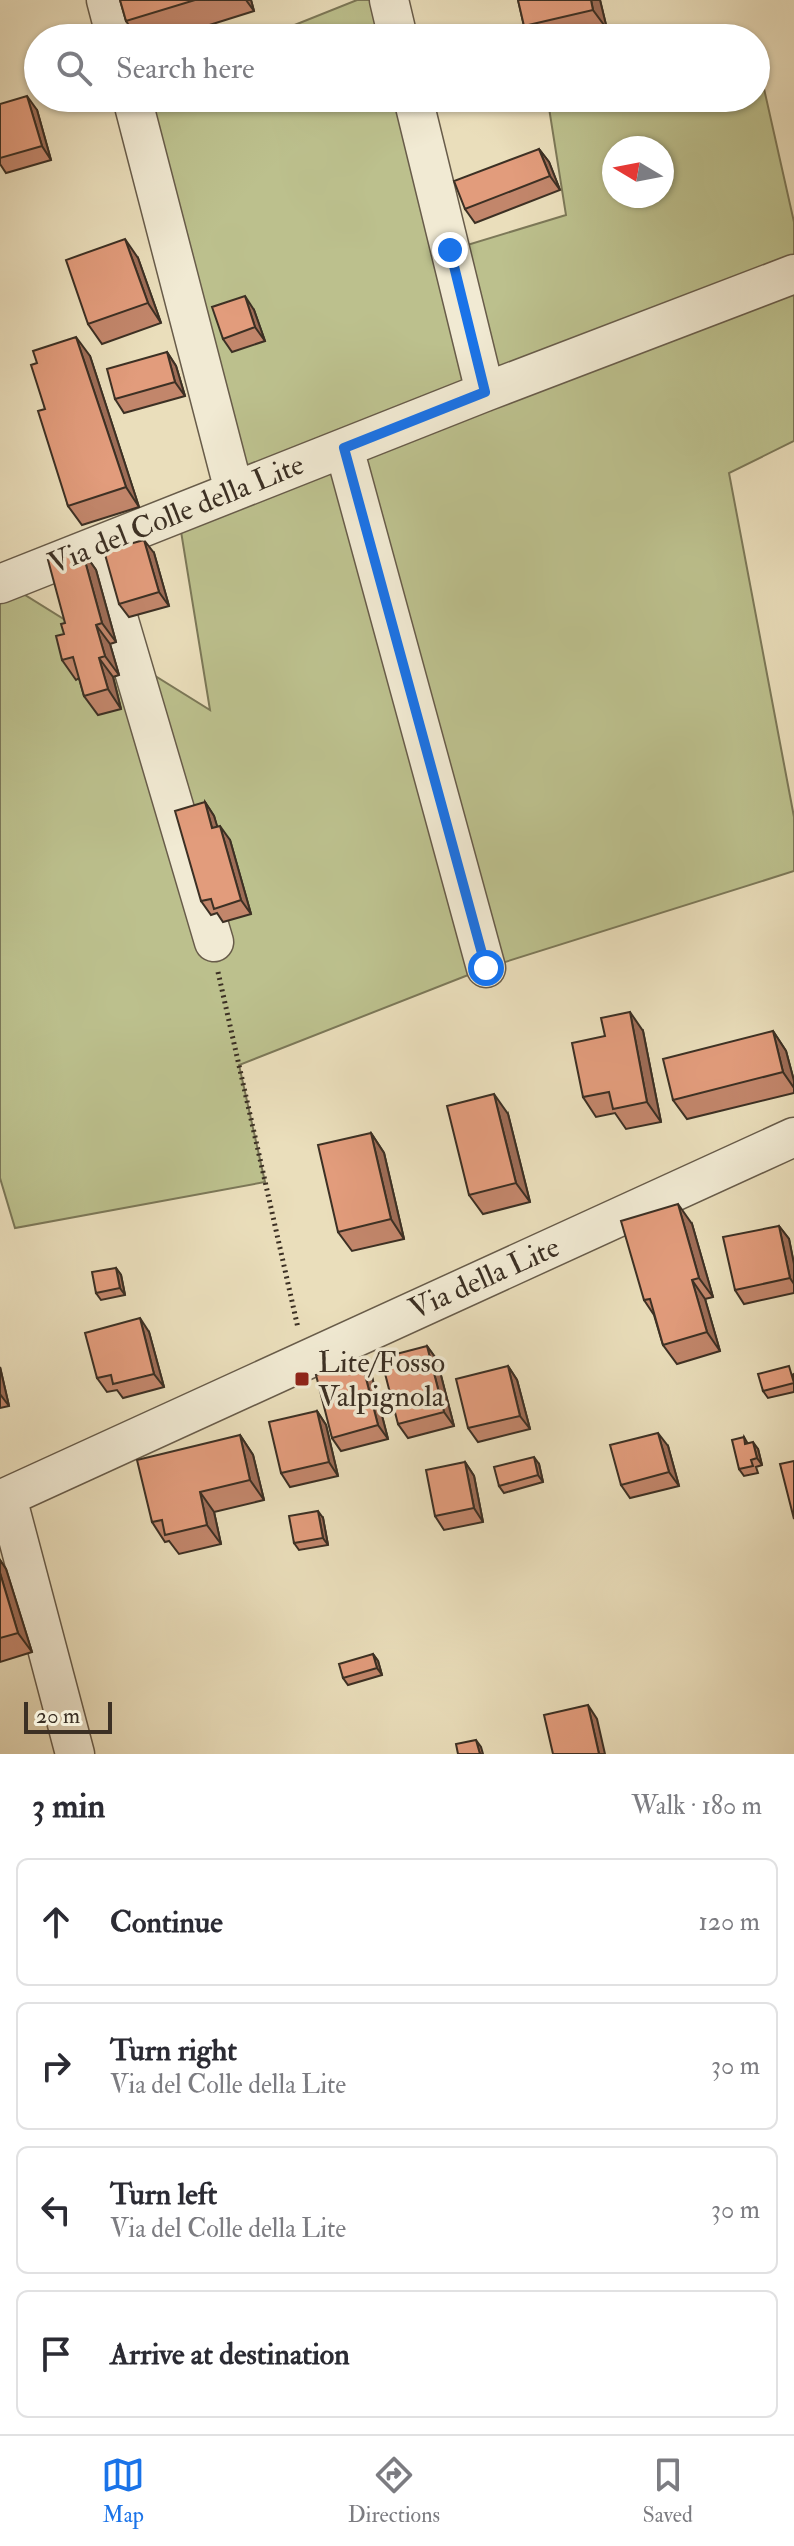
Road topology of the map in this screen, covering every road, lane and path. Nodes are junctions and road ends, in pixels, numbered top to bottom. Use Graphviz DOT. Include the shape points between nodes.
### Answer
graph roads {
  1 [pos="106,0"];
  2 [pos="389,0"];
  3 [pos="112,24"];
  4 [pos="395,24"];
  5 [pos="136,112"];
  6 [pos="416,112"];
  7 [pos="794,274"];
  8 [pos="485,392"];
  9 [pos="344,448"];
  10 [pos="234,491"];
  11 [pos="97,546"];
  12 [pos="0,584"];
  13 [pos="216,957"];
  14 [pos="486,968"];
  15 [pos="794,1137"];
  16 [pos="305,1360"];
  17 [pos="3,1499"];
  18 [pos="75,1754"];
  1 -- 3 [label="street"];
  2 -- 4 [label="street"];
  5 -- 10 [label="street"];
  6 -- 8 [label="street"];
  7 -- 8 [label="street, Via del Colle della Lite"];
  8 -- 9 [label="street, Via del Colle della Lite"];
  9 -- 10 [label="street, Via del Colle della Lite"];
  9 -- 14 [label="street"];
  10 -- 11 [label="street, Via del Colle della Lite"];
  11 -- 12 [label="street, Via del Colle della Lite"];
  11 -- 13 [label="street"];
  13 -- 16 [label="path"];
  15 -- 16 [label="street, Via della Lite"];
  16 -- 17 [label="street, Via della Lite"];
  17 -- 18 [label="street"];
}
